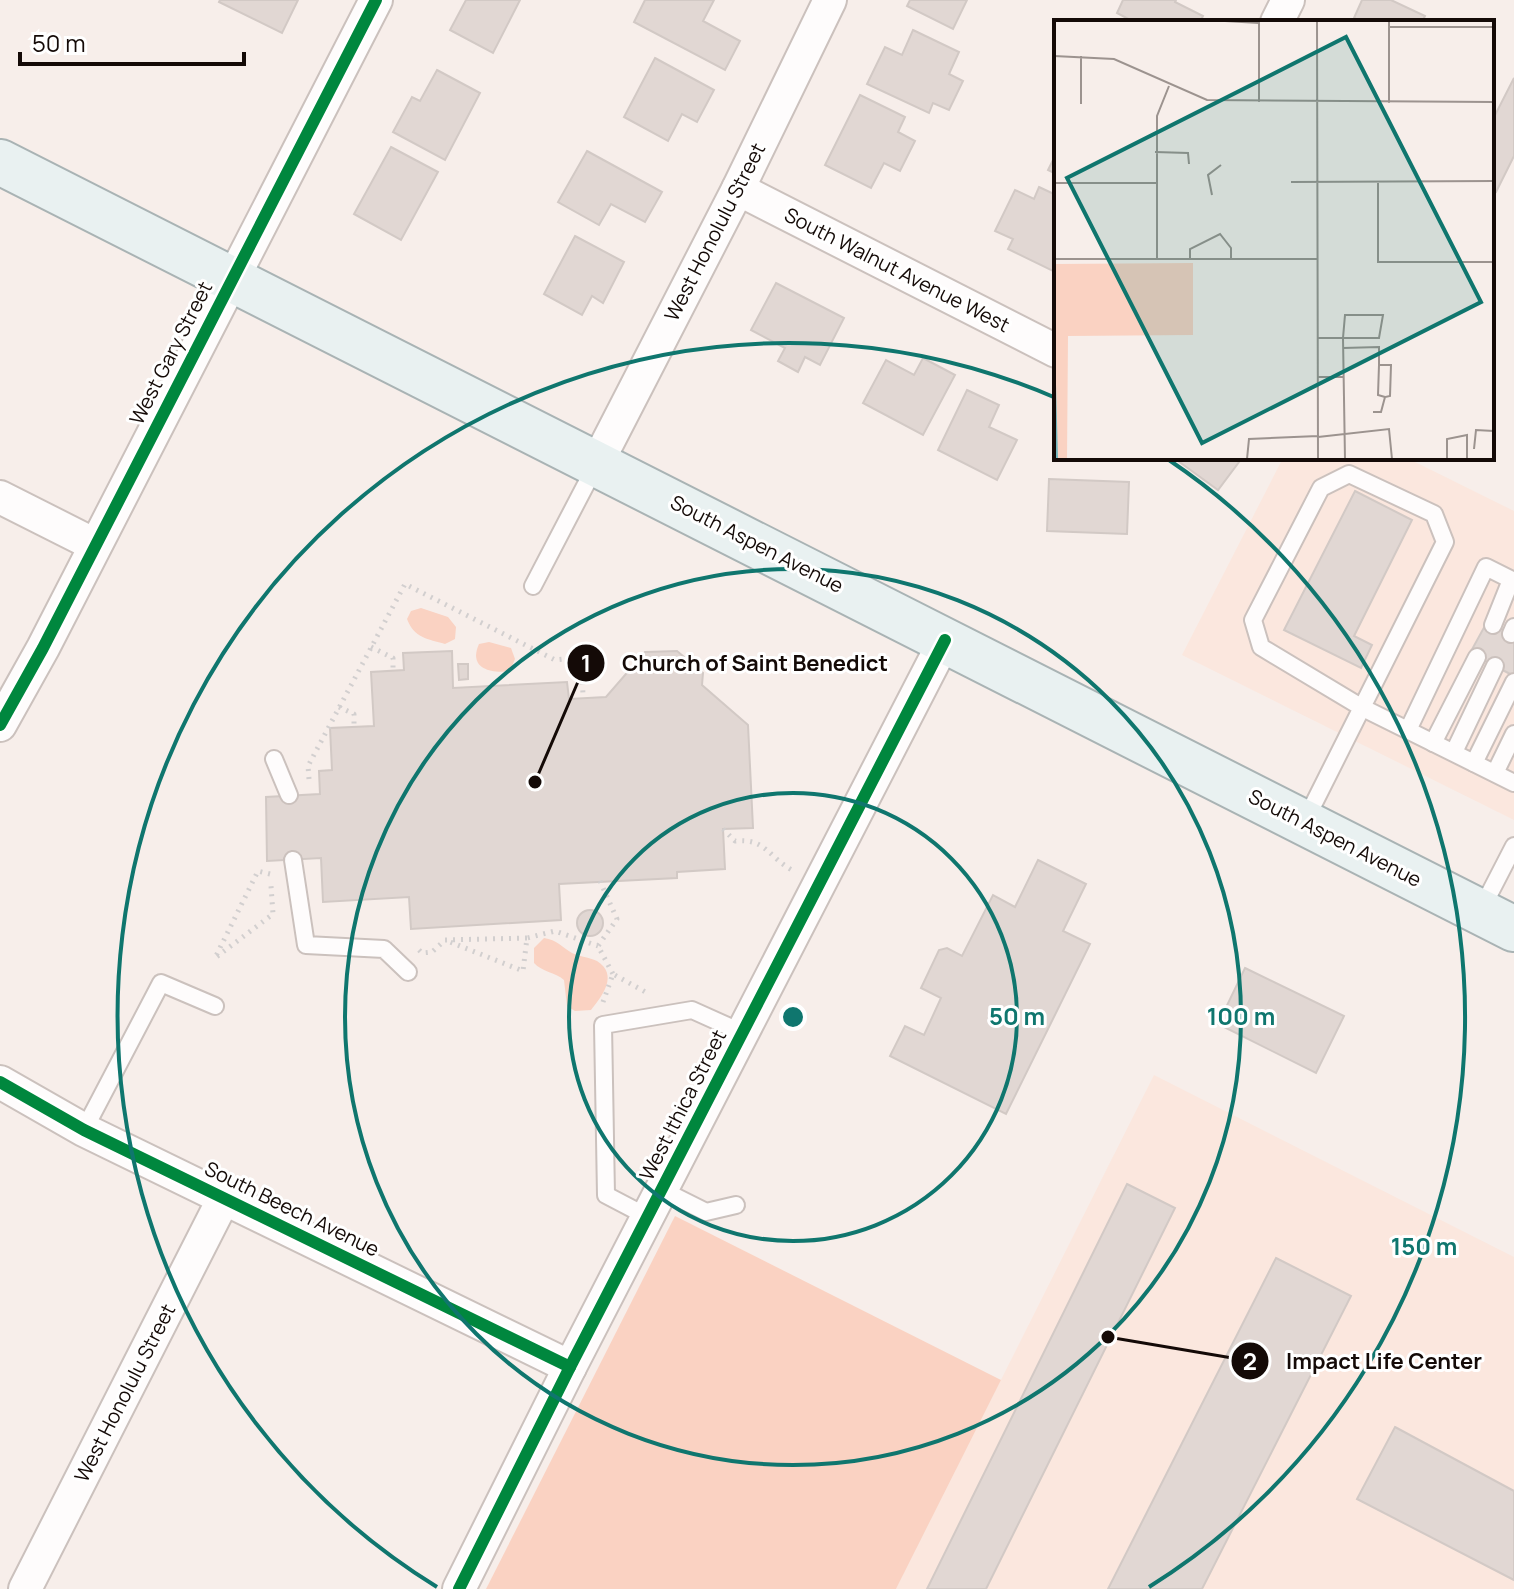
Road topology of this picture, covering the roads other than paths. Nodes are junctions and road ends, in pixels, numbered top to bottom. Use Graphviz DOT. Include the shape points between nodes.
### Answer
graph roads {
  1 [pos="376,0"];
  2 [pos="830,0"];
  3 [pos="1288,0"];
  4 [pos="1278,20"];
  5 [pos="0,162"];
  6 [pos="738,189"];
  7 [pos="232,279"];
  8 [pos="1054,350"];
  9 [pos="597,463"];
  10 [pos="0,497"];
  11 [pos="95,545"];
  12 [pos="1513,580"];
  13 [pos="533,586"];
  14 [pos="1493,625"];
  15 [pos="945,640"];
  16 [pos="1477,657"];
  17 [pos="1495,666"];
  18 [pos="1514,682"];
  19 [pos="1361,707"];
  20 [pos="0,725"];
  21 [pos="1408,730"];
  22 [pos="1514,734"];
  23 [pos="1433,743"];
  24 [pos="1454,752"];
  25 [pos="274,759"];
  26 [pos="1474,763"];
  27 [pos="1495,773"];
  28 [pos="1514,781"];
  29 [pos="289,795"];
  30 [pos="1304,822"];
  31 [pos="1514,846"];
  32 [pos="294,866"];
  33 [pos="1497,920"];
  34 [pos="408,972"];
  35 [pos="215,1006"];
  36 [pos="743,1033"];
  37 [pos="0,1082"];
  38 [pos="84,1130"];
  39 [pos="224,1198"];
  40 [pos="655,1203"];
  41 [pos="736,1205"];
  42 [pos="570,1367"];
  43 [pos="25,1589"];
  44 [pos="459,1589"];
  1 -- 7 [label="street, West Gary Street"];
  2 -- 6 [label="street, West Honolulu Street"];
  3 -- 4 [label="street"];
  5 -- 7 [label="main road, South Aspen Avenue"];
  6 -- 8 [label="street, South Walnut Avenue West"];
  6 -- 9 [label="street, West Honolulu Street"];
  7 -- 9 [label="main road, South Aspen Avenue"];
  7 -- 11 [label="street, West Gary Street"];
  9 -- 13 [label="lane"];
  9 -- 15 [label="main road, South Aspen Avenue"];
  10 -- 11 [label="street"];
  11 -- 20 [label="street, West Gary Street"];
  12 -- 14 [label="lane"];
  12 -- 21 [label="lane" via="1486,567"];
  15 -- 30 [label="main road, South Aspen Avenue"];
  15 -- 36 [label="street, West Ithica Street"];
  16 -- 23 [label="lane"];
  17 -- 24 [label="lane"];
  18 -- 26 [label="lane"];
  19 -- 19 [label="lane" via="1261,647 1253,620 1321,488 1349,474 1434,514 1445,542"];
  19 -- 21 [label="lane"];
  19 -- 30 [label="lane"];
  21 -- 23 [label="lane"];
  22 -- 27 [label="lane"];
  23 -- 24 [label="lane"];
  24 -- 26 [label="lane"];
  25 -- 29 [label="lane"];
  26 -- 27 [label="lane"];
  27 -- 28 [label="lane"];
  30 -- 33 [label="main road, South Aspen Avenue"];
  31 -- 33 [label="lane"];
  32 -- 34 [label="lane" via="306,945 384,949"];
  35 -- 38 [label="lane" via="161,983"];
  36 -- 40 [label="street, West Ithica Street"];
  36 -- 40 [label="lane" via="692,1010 603,1025 606,1195"];
  37 -- 38 [label="street, South Beech Avenue"];
  38 -- 39 [label="street, South Beech Avenue"];
  39 -- 42 [label="street, South Beech Avenue"];
  39 -- 43 [label="street, West Honolulu Street"];
  40 -- 41 [label="lane" via="706,1212"];
  40 -- 42 [label="street, West Ithica Street"];
  42 -- 44 [label="street, West Ithica Street"];
}
